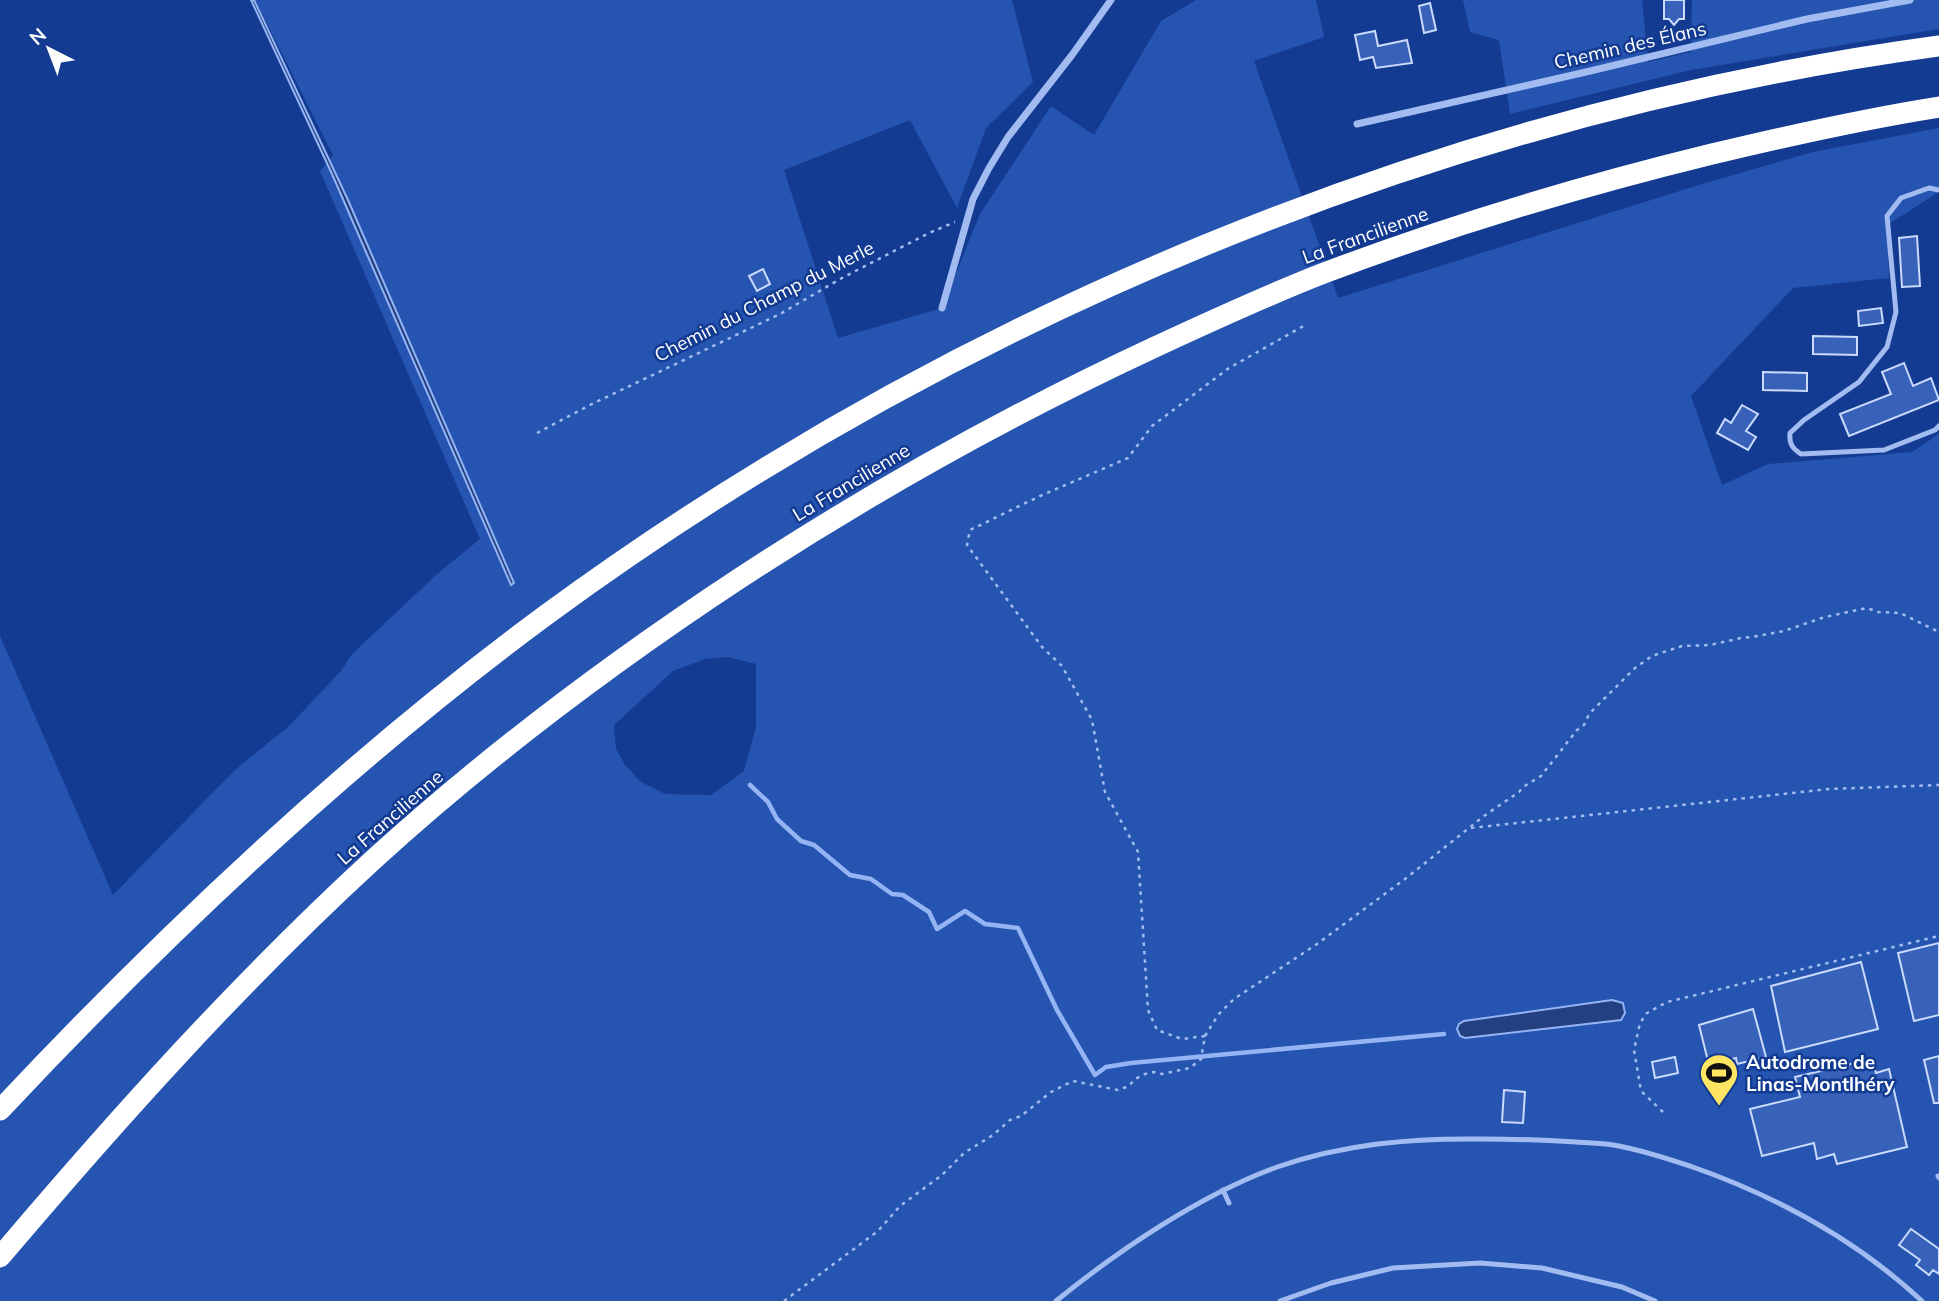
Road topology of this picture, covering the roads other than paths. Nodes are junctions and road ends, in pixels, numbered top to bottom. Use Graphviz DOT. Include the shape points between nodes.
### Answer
graph roads {
  1 [pos="1111,0"];
  2 [pos="1910,0"];
  3 [pos="1939,46"];
  4 [pos="1939,107"];
  5 [pos="1357,124"];
  6 [pos="1939,190"];
  7 [pos="942,308"];
  8 [pos="1939,426"];
  9 [pos="0,1110"];
  10 [pos="1223,1190"];
  11 [pos="1229,1203"];
  12 [pos="0,1256"];
  13 [pos="1056,1301"];
  14 [pos="1280,1301"];
  15 [pos="1655,1301"];
  16 [pos="1922,1301"];
  1 -- 7 [label="street" via="989,168 973,199"];
  2 -- 5 [label="street, Chemin des Élans" via="1807,19"];
  3 -- 9 [label="highway" via="1770,74 1664,98 1384,178 1295,209 1112,286 851,416 601,576 434,702 219,889"];
  4 -- 12 [label="highway, La Francilienne" via="1681,162 1411,241 1295,285 1139,354 890,484 647,641 541,719 374,859 229,1000"];
  6 -- 8 [label="lane" via="1929,188 1901,198 1887,216 1896,312 1887,347 1859,382 1804,420 1790,433 1790,440 1801,454 1884,450"];
  10 -- 11 [label="lane"];
  10 -- 13 [label="lane" via="1175,1217"];
  10 -- 16 [label="lane" via="1289,1164 1387,1142 1451,1138 1611,1144 1718,1176 1816,1222 1894,1275"];
  14 -- 15 [label="lane" via="1393,1268 1480,1263 1542,1268 1622,1287"];
}
